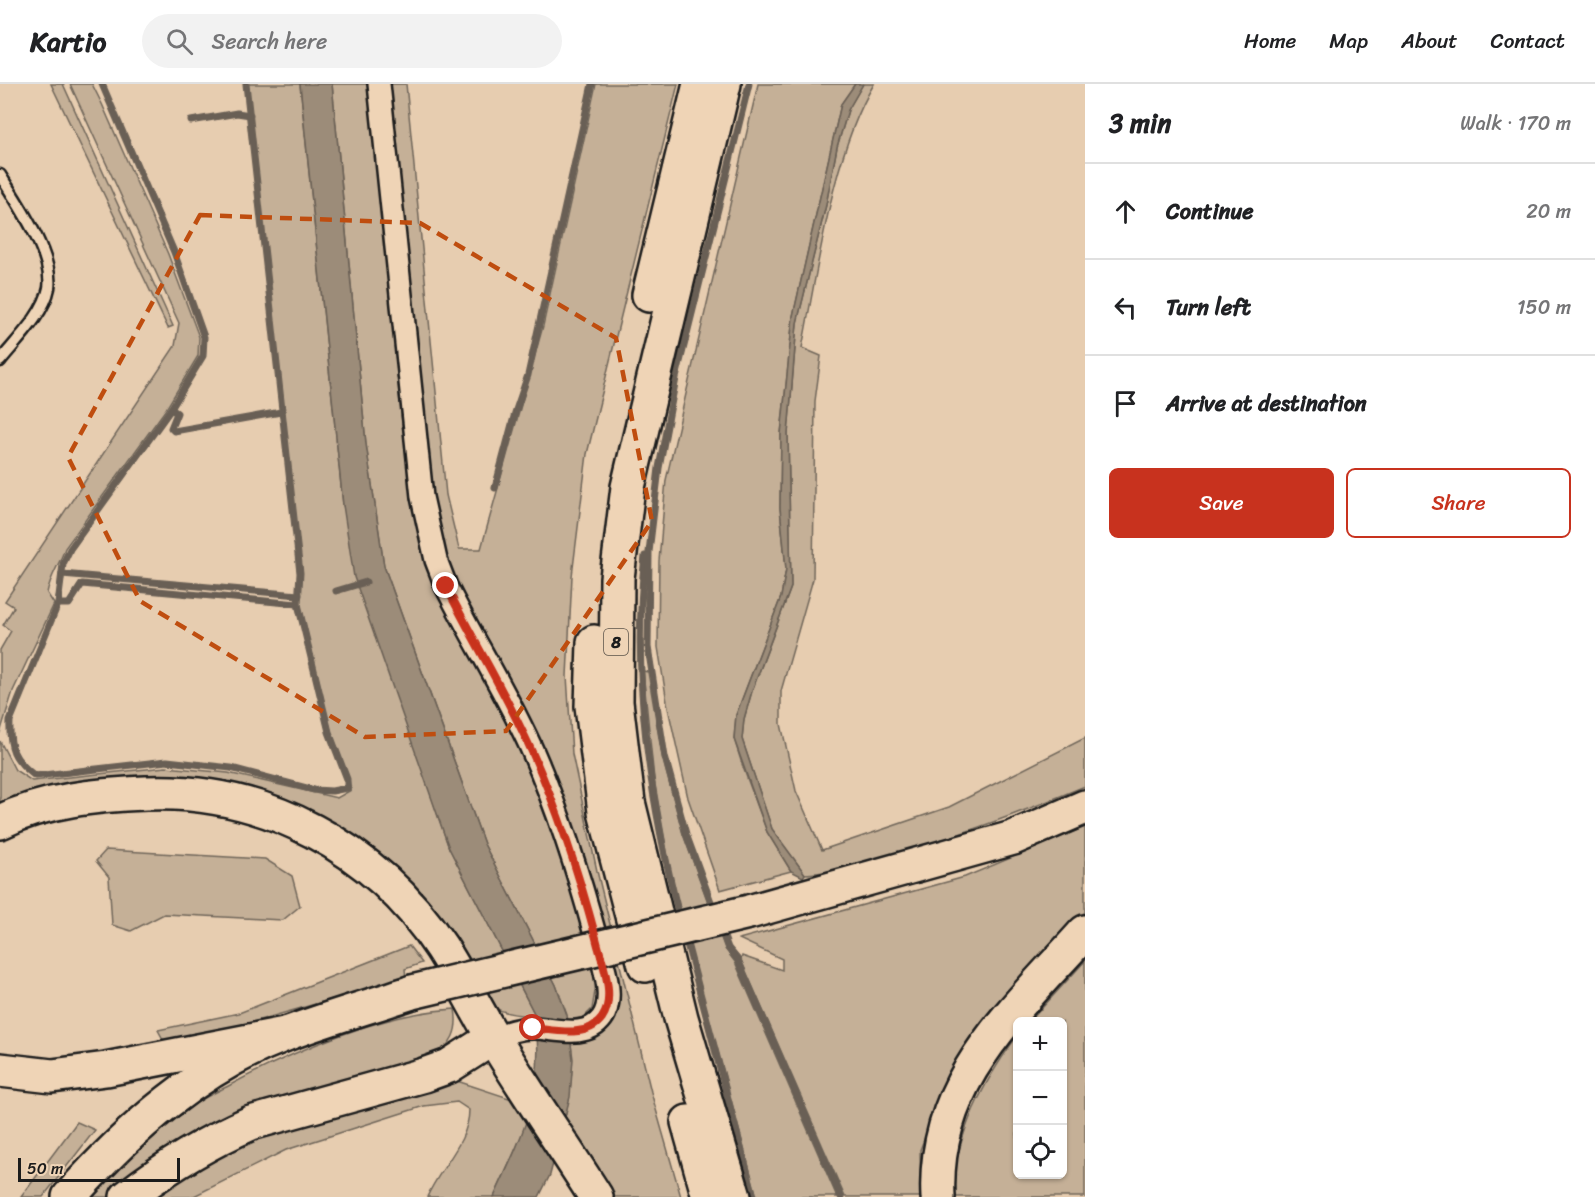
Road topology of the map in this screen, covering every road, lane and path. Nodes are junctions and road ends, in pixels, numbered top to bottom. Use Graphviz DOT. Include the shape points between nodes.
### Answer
graph roads {
  1 [pos="379,84"];
  2 [pos="700,84"];
  3 [pos="724,84"];
  4 [pos="0,175"];
  5 [pos="0,361"];
  6 [pos="1085,807"];
  7 [pos="0,822"];
  8 [pos="1085,932"];
  9 [pos="285,1034"];
  10 [pos="493,1038"];
  11 [pos="0,1070"];
  12 [pos="69,1197"];
  13 [pos="127,1197"];
  14 [pos="596,1197"];
  15 [pos="709,1197"];
  16 [pos="734,1197"];
  17 [pos="938,1197"];
  1 -- 10 [label="street" via="422,497 436,560 544,780 581,882 607,980 606,1009 594,1025 574,1032 514,1030"];
  2 -- 15 [label="main road, 8" via="608,482 597,572 592,706 605,812"];
  3 -- 16 [label="main road, 8" via="628,487 617,578 616,702 628,802 681,1018"];
  4 -- 5 [label="lane" via="47,261 49,288 30,325"];
  6 -- 9 [label="main road, bridge" via="1013,838 749,912 412,992"];
  7 -- 10 [label="main road" via="47,805 163,792 235,801 322,833 357,857 402,897 441,946"];
  8 -- 17 [label="main road" via="996,1031 964,1077 946,1122 937,1165"];
  9 -- 11 [label="main road" via="52,1076"];
  9 -- 12 [label="main road" via="208,1073 150,1114"];
  10 -- 13 [label="main road" via="449,1066 424,1075 231,1132 169,1165"];
  10 -- 14 [label="main road"];
}
